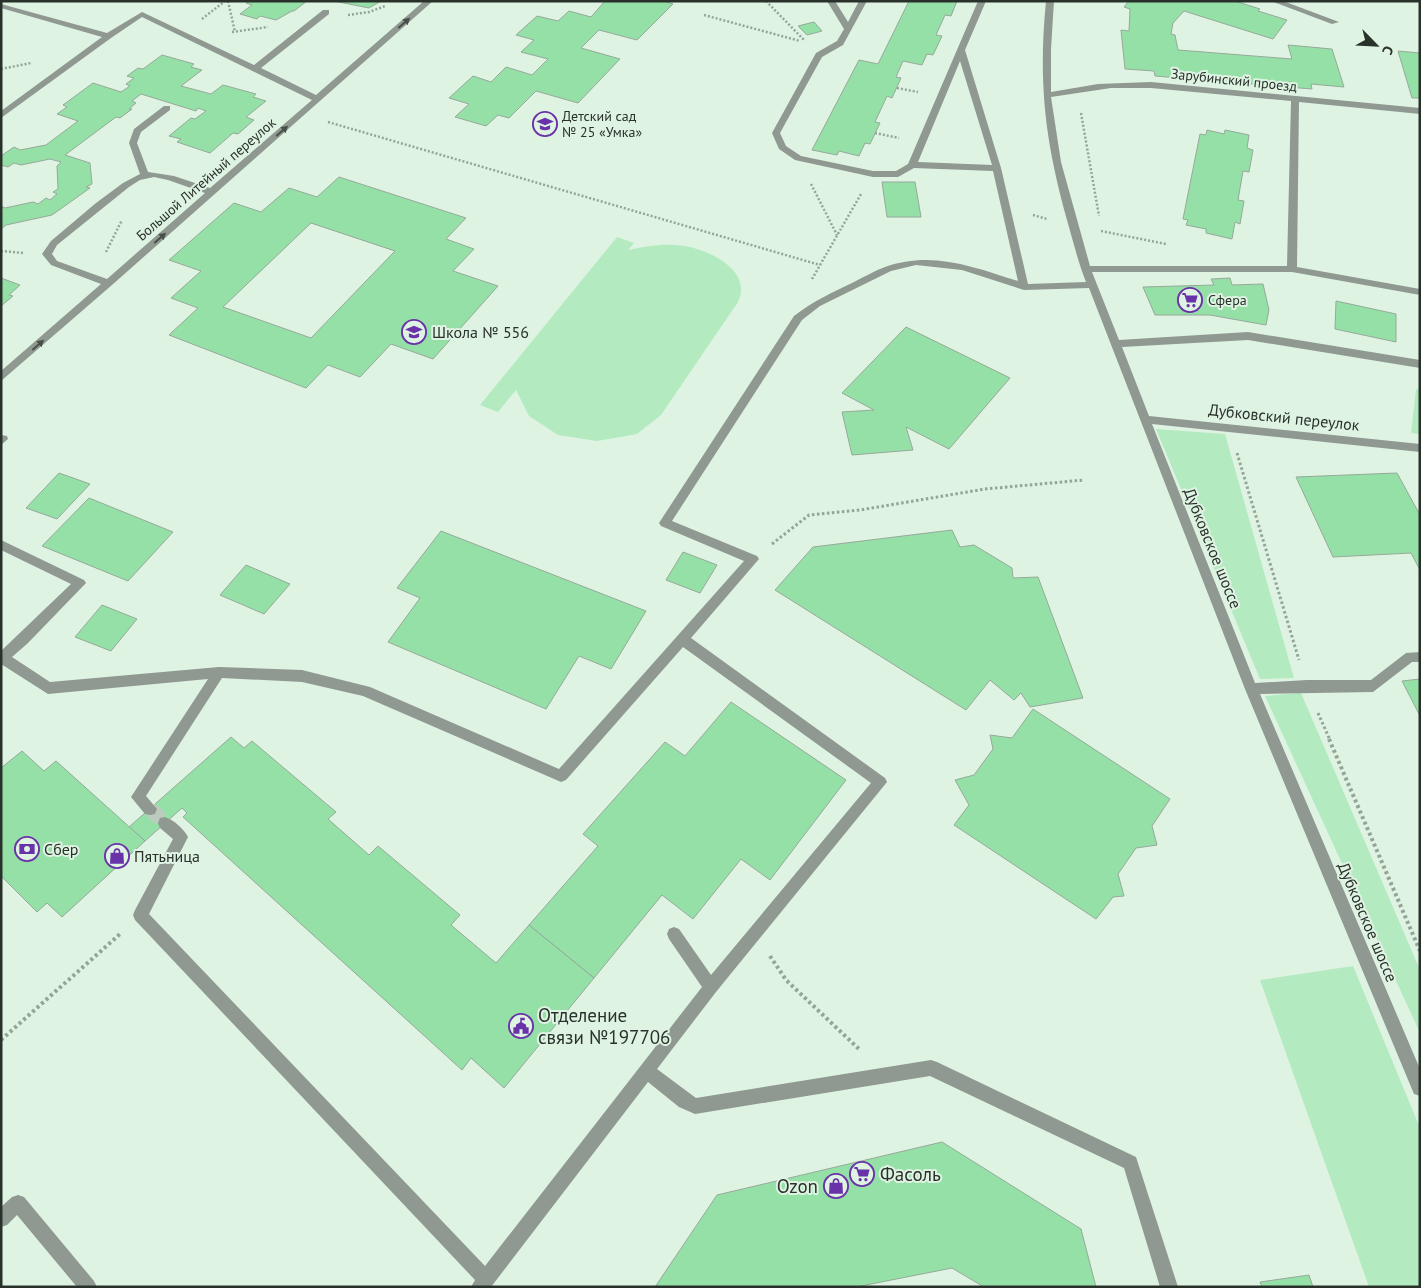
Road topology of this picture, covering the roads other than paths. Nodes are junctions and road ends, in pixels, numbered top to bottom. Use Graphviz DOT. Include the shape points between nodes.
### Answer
graph roads {
  1 [pos="429,1"];
  2 [pos="831,1"];
  3 [pos="863,1"];
  4 [pos="982,1"];
  5 [pos="1050,1"];
  6 [pos="1275,1"];
  7 [pos="1,6"];
  8 [pos="326,12"];
  9 [pos="1335,22"];
  10 [pos="848,29"];
  11 [pos="108,36"];
  12 [pos="961,50"];
  13 [pos="255,69"];
  14 [pos="1047,96"];
  15 [pos="317,100"];
  16 [pos="1295,100"];
  17 [pos="167,108"];
  18 [pos="1420,111"];
  19 [pos="1,115"];
  20 [pos="912,165"];
  21 [pos="997,168"];
  22 [pos="145,175"];
  23 [pos="212,192"];
  24 [pos="1086,269"];
  25 [pos="1292,269"];
  26 [pos="109,283"];
  27 [pos="1093,285"];
  28 [pos="1024,287"];
  29 [pos="1420,292"];
  30 [pos="1115,344"];
  31 [pos="1420,364"];
  32 [pos="3,373"];
  33 [pos="1144,419"];
  34 [pos="1420,448"];
  35 [pos="1,545"];
  36 [pos="682,639"];
  37 [pos="1420,657"];
  38 [pos="2,658"];
  39 [pos="219,672"];
  40 [pos="1251,689"];
  41 [pos="150,809"];
  42 [pos="166,823"];
  43 [pos="674,934"];
  44 [pos="711,987"];
  45 [pos="647,1071"];
  46 [pos="1420,1088"];
  47 [pos="1,1218"];
  48 [pos="483,1283"];
  49 [pos="88,1287"];
  50 [pos="1169,1287"];
  15 -- 1 [label="street, Большой Литейный переулок, one-way"];
  2 -- 10 [label="street"];
  3 -- 10 [label="street"];
  4 -- 12 [label="street"];
  5 -- 14 [label="street, Дубковское шоссе"];
  6 -- 9 [label="street"];
  7 -- 11 [label="street"];
  8 -- 13 [label="street"];
  10 -- 20 [label="street" via="840,43 819,55 776,133 782,147 798,158 873,174 898,174"];
  11 -- 13 [label="street" via="143,10"];
  11 -- 19 [label="street"];
  12 -- 20 [label="street"];
  12 -- 21 [label="street"];
  13 -- 15 [label="street"];
  14 -- 16 [label="street, Зарубинский проезд" via="1113,84"];
  14 -- 24 [label="street, Дубковское шоссе" via="1054,149"];
  23 -- 15 [label="street, Большой Литейный переулок, one-way"];
  16 -- 18 [label="street, Зарубинский проезд"];
  16 -- 25 [label="street"];
  17 -- 22 [label="street" via="137,131 133,143"];
  20 -- 21 [label="street"];
  21 -- 28 [label="street"];
  22 -- 23 [label="street" via="160,175"];
  22 -- 26 [label="street" via="129,182 54,243 47,254 54,263"];
  26 -- 23 [label="street, Большой Литейный переулок, one-way"];
  24 -- 25 [label="street"];
  24 -- 27 [label="street, Дубковское шоссе"];
  25 -- 29 [label="street"];
  32 -- 26 [label="street, Большой Литейный переулок, one-way"];
  27 -- 28 [label="street"];
  27 -- 30 [label="street, Дубковское шоссе"];
  28 -- 36 [label="street" via="964,267 916,262 888,270 816,304 798,318 665,523 753,559"];
  30 -- 31 [label="street" via="1248,336"];
  30 -- 33 [label="street, Дубковское шоссе"];
  33 -- 34 [label="street, Дубковский переулок"];
  33 -- 40 [label="street, Дубковское шоссе"];
  35 -- 38 [label="street" via="80,583"];
  36 -- 39 [label="street" via="562,776 365,691 302,676"];
  36 -- 44 [label="street" via="880,782"];
  37 -- 40 [label="street" via="1410,657 1373,686"];
  38 -- 39 [label="street" via="48,688"];
  39 -- 41 [label="street" via="138,797"];
  40 -- 46 [label="street, Дубковское шоссе"];
  42 -- 48 [label="street" via="181,837 140,915"];
  43 -- 44 [label="street"];
  44 -- 45 [label="street"];
  45 -- 48 [label="street"];
  45 -- 50 [label="street" via="695,1106 931,1068 1130,1163"];
  47 -- 49 [label="street" via="18,1203"];
}
